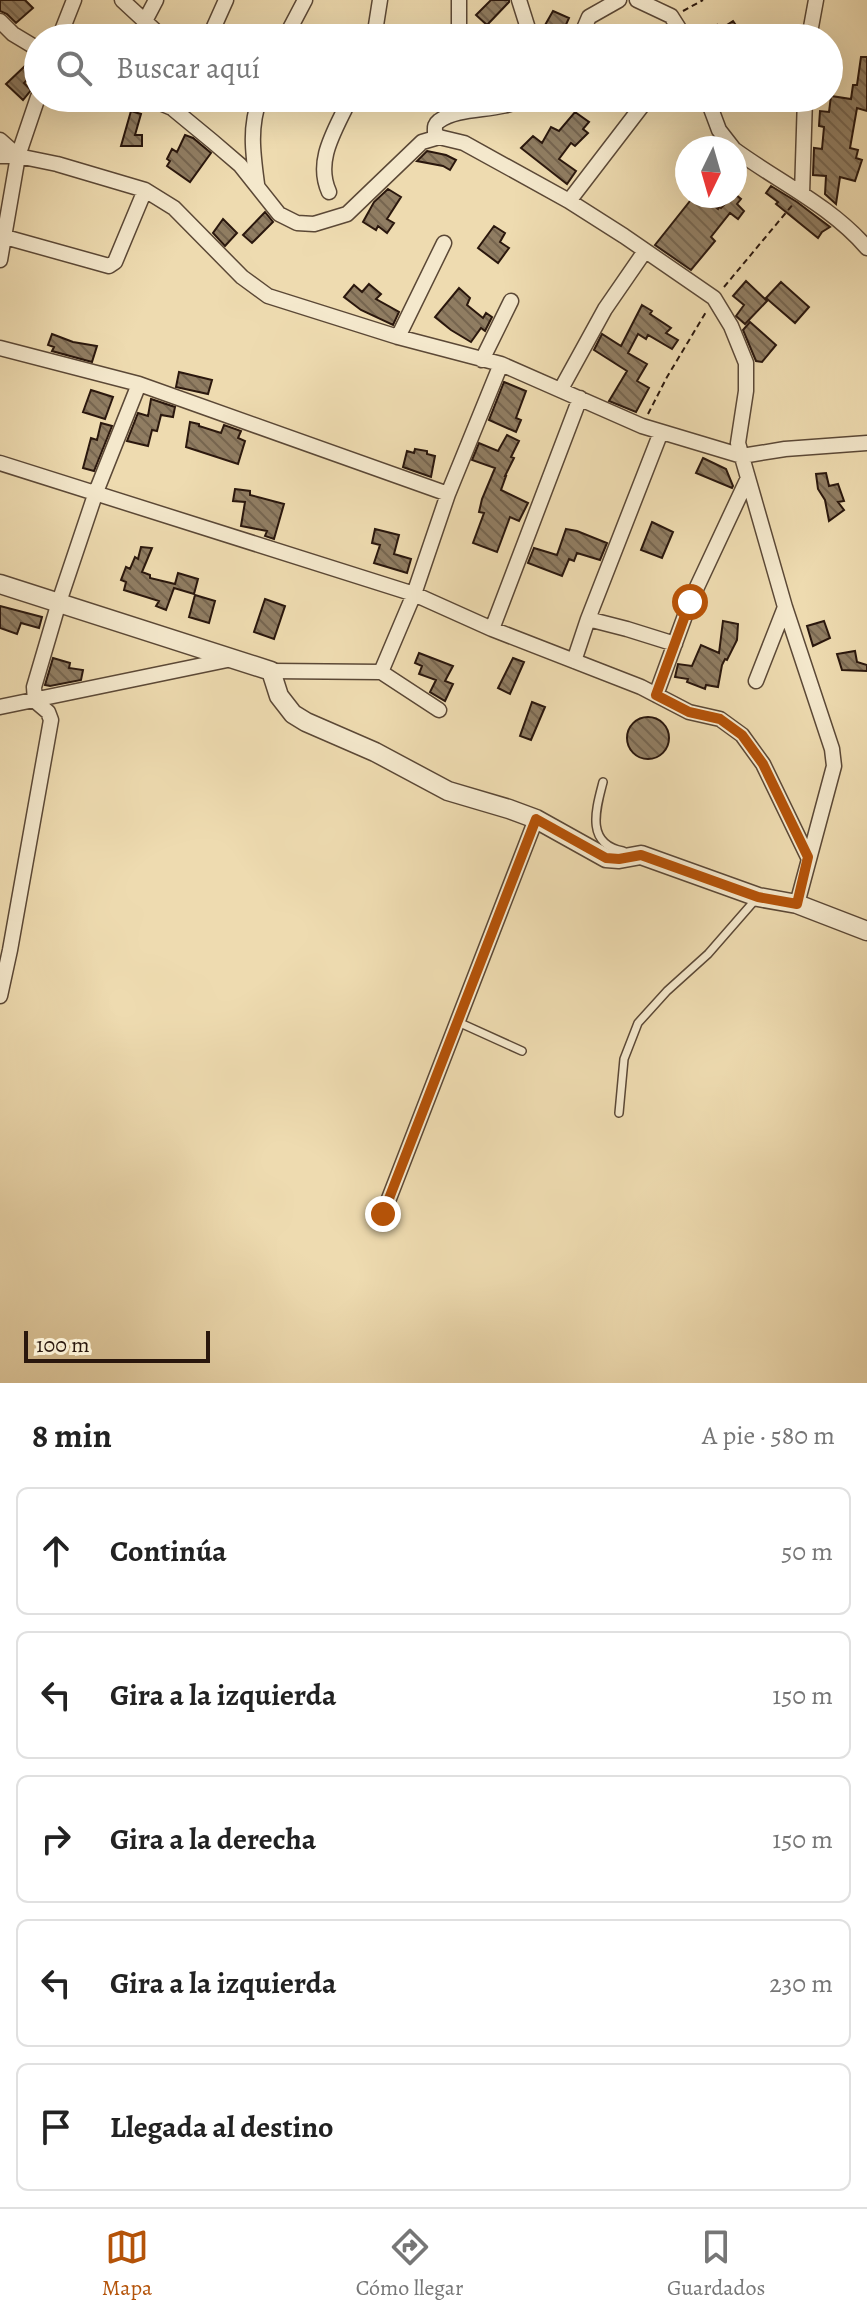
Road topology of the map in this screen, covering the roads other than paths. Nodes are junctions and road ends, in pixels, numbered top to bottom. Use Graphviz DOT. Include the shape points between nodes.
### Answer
graph roads {
  1 [pos="74,0"];
  2 [pos="122,0"];
  3 [pos="156,0"];
  4 [pos="226,0"];
  5 [pos="305,0"];
  6 [pos="380,0"];
  7 [pos="459,0"];
  8 [pos="519,0"];
  9 [pos="619,0"];
  10 [pos="637,0"];
  11 [pos="816,0"];
  12 [pos="0,21"];
  13 [pos="145,21"];
  14 [pos="65,24"];
  15 [pos="148,24"];
  16 [pos="215,24"];
  17 [pos="292,24"];
  18 [pos="376,24"];
  19 [pos="459,24"];
  20 [pos="527,24"];
  21 [pos="586,24"];
  22 [pos="676,24"];
  23 [pos="812,24"];
  24 [pos="24,41"];
  25 [pos="33,112"];
  26 [pos="184,112"];
  27 [pos="255,112"];
  28 [pos="344,112"];
  29 [pos="471,112"];
  30 [pos="637,112"];
  31 [pos="712,112"];
  32 [pos="805,112"];
  33 [pos="458,114"];
  34 [pos="724,136"];
  35 [pos="439,137"];
  36 [pos="0,140"];
  37 [pos="0,156"];
  38 [pos="18,156"];
  39 [pos="747,158"];
  40 [pos="257,185"];
  41 [pos="145,190"];
  42 [pos="329,192"];
  43 [pos="802,194"];
  44 [pos="569,201"];
  45 [pos="5,237"];
  46 [pos="444,243"];
  47 [pos="867,248"];
  48 [pos="645,251"];
  49 [pos="0,257"];
  50 [pos="511,301"];
  51 [pos="398,337"];
  52 [pos="0,348"];
  53 [pos="482,360"];
  54 [pos="501,364"];
  55 [pos="139,384"];
  56 [pos="561,389"];
  57 [pos="580,398"];
  58 [pos="661,432"];
  59 [pos="867,443"];
  60 [pos="742,456"];
  61 [pos="0,463"];
  62 [pos="748,478"];
  63 [pos="96,492"];
  64 [pos="448,494"];
  65 [pos="0,584"];
  66 [pos="414,594"];
  67 [pos="59,602"];
  68 [pos="785,607"];
  69 [pos="588,619"];
  70 [pos="492,629"];
  71 [pos="675,644"];
  72 [pos="232,659"];
  73 [pos="574,661"];
  74 [pos="271,671"];
  75 [pos="381,672"];
  76 [pos="756,681"];
  77 [pos="656,695"];
  78 [pos="35,701"];
  79 [pos="0,707"];
  80 [pos="439,710"];
  81 [pos="603,782"];
  82 [pos="536,819"];
  83 [pos="641,855"];
  84 [pos="808,857"];
  85 [pos="758,897"];
  86 [pos="797,904"];
  87 [pos="867,931"];
  88 [pos="0,996"];
  89 [pos="458,1022"];
  90 [pos="522,1051"];
  91 [pos="619,1113"];
  92 [pos="383,1214"];
  1 -- 14 [label="street"];
  2 -- 13 [label="street"];
  3 -- 13 [label="street"];
  4 -- 16 [label="street"];
  5 -- 17 [label="street"];
  6 -- 18 [label="street"];
  7 -- 19 [label="street"];
  8 -- 20 [label="street"];
  9 -- 21 [label="street"];
  10 -- 22 [label="street" via="671,16"];
  11 -- 23 [label="street"];
  12 -- 24 [label="street"];
  13 -- 15 [label="street"];
  25 -- 38 [label="street"];
  26 -- 40 [label="street"];
  27 -- 40 [label="street"];
  28 -- 42 [label="street" via="325,154 323,176"];
  29 -- 33 [label="street"];
  30 -- 44 [label="street"];
  31 -- 34 [label="street"];
  32 -- 43 [label="street"];
  33 -- 35 [label="street" via="439,121"];
  35 -- 40 [label="street" via="422,142 347,214 325,222 297,223 279,214"];
  35 -- 44 [label="street" via="464,143"];
  36 -- 38 [label="street"];
  37 -- 38 [label="street"];
  38 -- 41 [label="street"];
  38 -- 45 [label="street"];
  39 -- 43 [label="street"];
  41 -- 45 [label="street" via="109,266"];
  41 -- 51 [label="street" via="174,208 268,296"];
  43 -- 47 [label="street"];
  44 -- 48 [label="street"];
  45 -- 49 [label="street"];
  46 -- 51 [label="street"];
  48 -- 56 [label="street" via="605,309"];
  48 -- 60 [label="street" via="714,298 731,326 746,363 738,443"];
  50 -- 53 [label="street"];
  51 -- 53 [label="street"];
  52 -- 55 [label="street"];
  53 -- 54 [label="street"];
  54 -- 56 [label="street"];
  54 -- 64 [label="street"];
  55 -- 63 [label="street"];
  55 -- 64 [label="street"];
  56 -- 57 [label="street"];
  57 -- 58 [label="street"];
  57 -- 70 [label="street"];
  58 -- 60 [label="street"];
  58 -- 69 [label="street"];
  59 -- 60 [label="street"];
  60 -- 62 [label="street"];
  61 -- 63 [label="street"];
  62 -- 68 [label="street"];
  62 -- 71 [label="street"];
  63 -- 66 [label="street"];
  63 -- 67 [label="street"];
  64 -- 66 [label="street"];
  65 -- 67 [label="street"];
  66 -- 70 [label="street"];
  66 -- 75 [label="street"];
  67 -- 72 [label="street"];
  67 -- 78 [label="street" via="34,687"];
  68 -- 76 [label="street"];
  68 -- 84 [label="street" via="834,766"];
  69 -- 71 [label="street"];
  69 -- 73 [label="street"];
  70 -- 73 [label="street"];
  71 -- 77 [label="street"];
  72 -- 74 [label="street"];
  72 -- 78 [label="street"];
  73 -- 77 [label="street"];
  74 -- 75 [label="street"];
  74 -- 82 [label="street" via="279,696 306,722 448,791"];
  75 -- 80 [label="street"];
  77 -- 84 [label="street" via="689,712 720,719 742,735 763,764"];
  78 -- 79 [label="street"];
  78 -- 88 [label="street" via="51,720"];
  81 -- 83 [label="lane" via="595,816 599,838 611,849"];
  82 -- 83 [label="street" via="606,858"];
  82 -- 89 [label="street"];
  83 -- 85 [label="street"];
  84 -- 86 [label="street"];
  85 -- 86 [label="street"];
  85 -- 91 [label="lane" via="638,1023 624,1059"];
  86 -- 87 [label="street"];
  89 -- 90 [label="lane"];
  89 -- 92 [label="street"];
}
